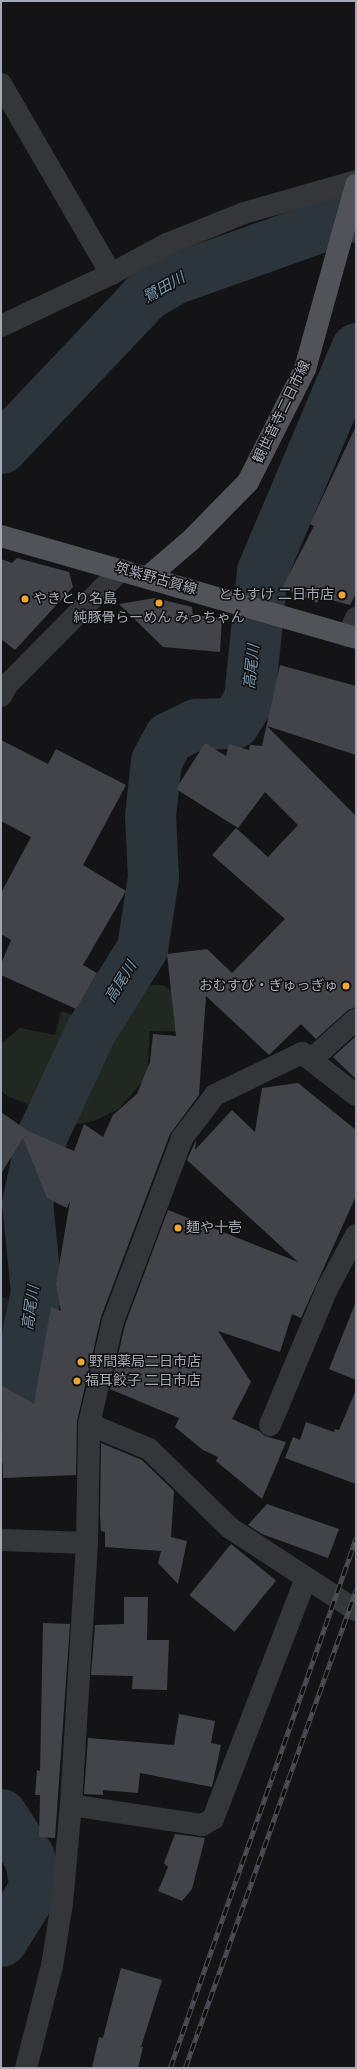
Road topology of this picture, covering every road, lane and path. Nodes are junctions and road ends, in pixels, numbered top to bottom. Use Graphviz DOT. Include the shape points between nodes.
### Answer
graph roads {
  1 [pos="1,84"];
  2 [pos="356,181"];
  3 [pos="356,185"];
  4 [pos="111,274"];
  5 [pos="1,326"];
  6 [pos="1,536"];
  7 [pos="121,570"];
  8 [pos="156,571"];
  9 [pos="353,631"];
  10 [pos="1,696"];
  11 [pos="356,1019"];
  12 [pos="312,1059"];
  13 [pos="356,1095"];
  14 [pos="356,1235"];
  15 [pos="88,1424"];
  16 [pos="270,1425"];
  17 [pos="1,1540"];
  18 [pos="87,1543"];
  19 [pos="305,1580"];
  20 [pos="356,1610"];
  21 [pos="71,1805"];
  22 [pos="26,2068"];
  1 -- 4 [label="street"];
  2 -- 4 [label="street" via="244,213 167,244"];
  3 -- 8 [label="main road, 観世音寺二日市線" via="305,369 248,482 191,540"];
  4 -- 5 [label="street"];
  6 -- 7 [label="main road, 筑紫野古賀線"];
  7 -- 8 [label="main road, 筑紫野古賀線"];
  7 -- 10 [label="street" via="7,686"];
  8 -- 9 [label="main road, 筑紫野古賀線" via="206,593"];
  11 -- 12 [label="street"];
  12 -- 13 [label="street"];
  12 -- 15 [label="street" via="302,1053 215,1095 182,1138 113,1321"];
  14 -- 16 [label="street" via="327,1289"];
  15 -- 18 [label="street"];
  15 -- 19 [label="street" via="149,1449 230,1528"];
  17 -- 18 [label="street"];
  18 -- 21 [label="street"];
  19 -- 20 [label="street"];
  19 -- 21 [label="street" via="214,1819 202,1825"];
  21 -- 22 [label="street" via="62,1903 52,1966"];
}
